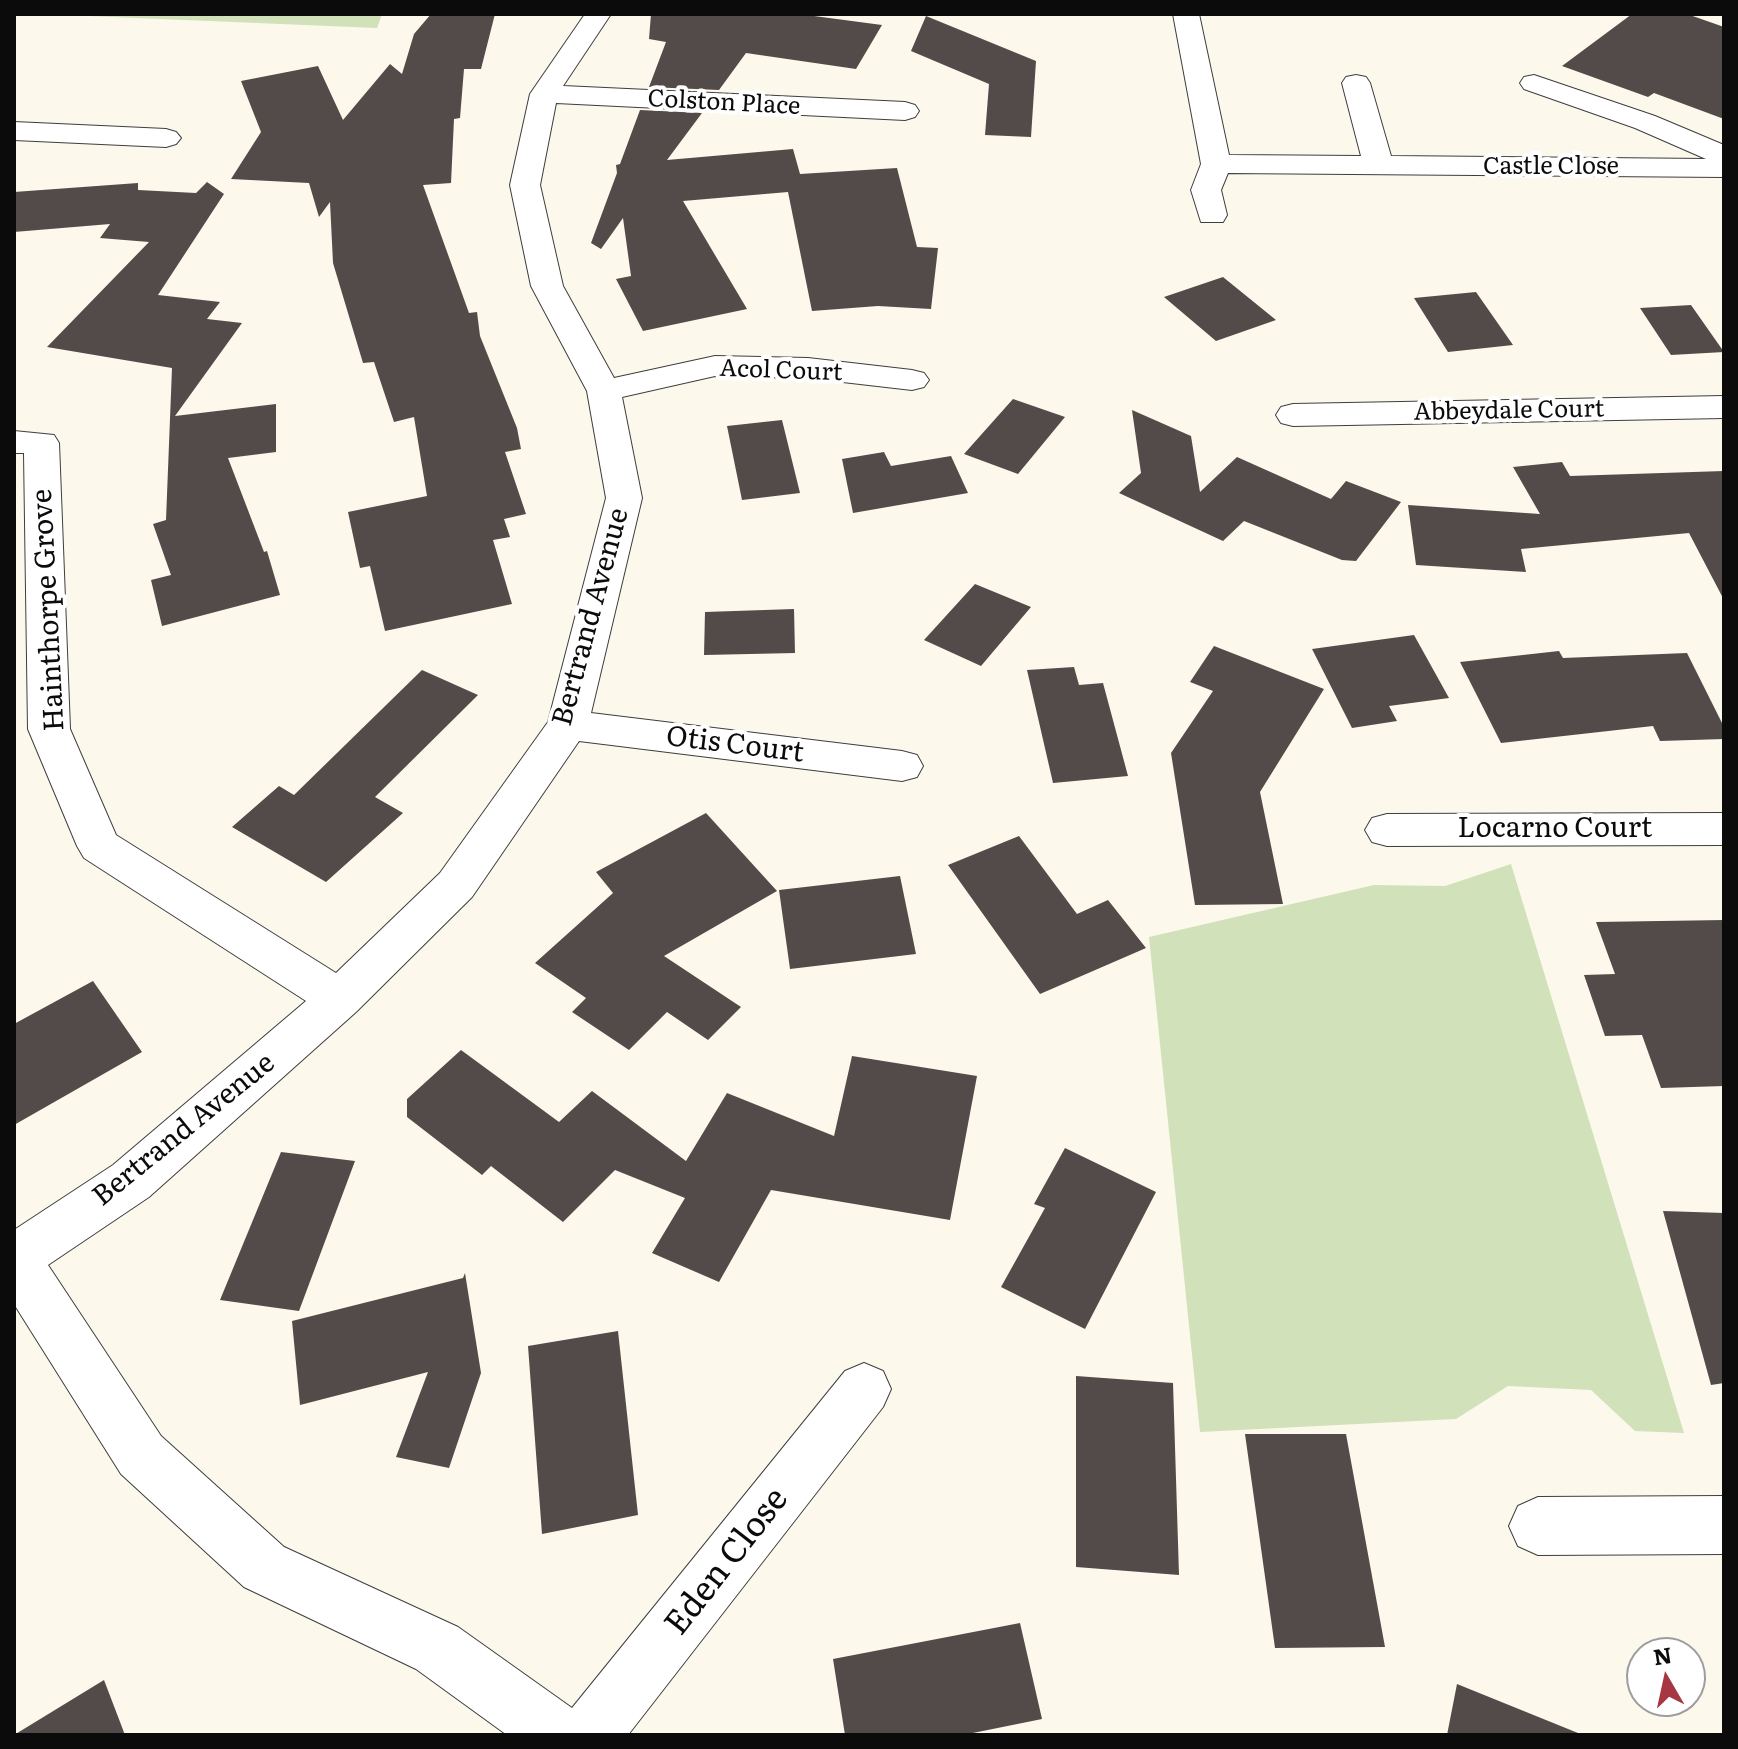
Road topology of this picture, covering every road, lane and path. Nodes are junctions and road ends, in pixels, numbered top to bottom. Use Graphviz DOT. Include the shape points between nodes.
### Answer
graph roads {
  1 [pos="598,14"];
  2 [pos="1186,14"];
  3 [pos="1356,83"];
  4 [pos="1534,83"];
  5 [pos="544,94"];
  6 [pos="905,111"];
  7 [pos="14,131"];
  8 [pos="166,138"];
  9 [pos="1724,156"];
  10 [pos="1216,164"];
  11 [pos="1378,165"];
  12 [pos="1724,168"];
  13 [pos="1212,215"];
  14 [pos="912,380"];
  15 [pos="604,391"];
  16 [pos="1724,407"];
  17 [pos="1293,415"];
  18 [pos="14,442"];
  19 [pos="568,725"];
  20 [pos="902,766"];
  21 [pos="1724,829"];
  22 [pos="1387,830"];
  23 [pos="340,999"];
  24 [pos="14,1259"];
  25 [pos="864,1389"];
  26 [pos="1724,1525"];
  27 [pos="1538,1526"];
  28 [pos="558,1735"];
  29 [pos="590,1735"];
  1 -- 5 [label="street, Bertrand Avenue"];
  2 -- 10 [label="street"];
  3 -- 11 [label="street"];
  4 -- 9 [label="street"];
  5 -- 6 [label="street, Colston Place"];
  5 -- 15 [label="street, Bertrand Avenue" via="525,185 547,286"];
  7 -- 8 [label="street"];
  10 -- 11 [label="street, Castle Close"];
  10 -- 13 [label="street" via="1206,190"];
  11 -- 12 [label="street, Castle Close"];
  14 -- 15 [label="street, Acol Court" via="808,368 715,366"];
  15 -- 19 [label="street, Bertrand Avenue" via="624,498"];
  16 -- 17 [label="street, Abbeydale Court"];
  18 -- 23 [label="street, Hainthorpe Grove" via="41,443 49,729 99,846"];
  19 -- 20 [label="street, Otis Court"];
  19 -- 23 [label="street, Bertrand Avenue" via="456,885"];
  21 -- 22 [label="street, Locarno Court"];
  23 -- 24 [label="street, Bertrand Avenue" via="131,1181"];
  24 -- 28 [label="street" via="141,1455 264,1567 437,1648"];
  25 -- 29 [label="street, Eden Close"];
  26 -- 27 [label="street"];
}
